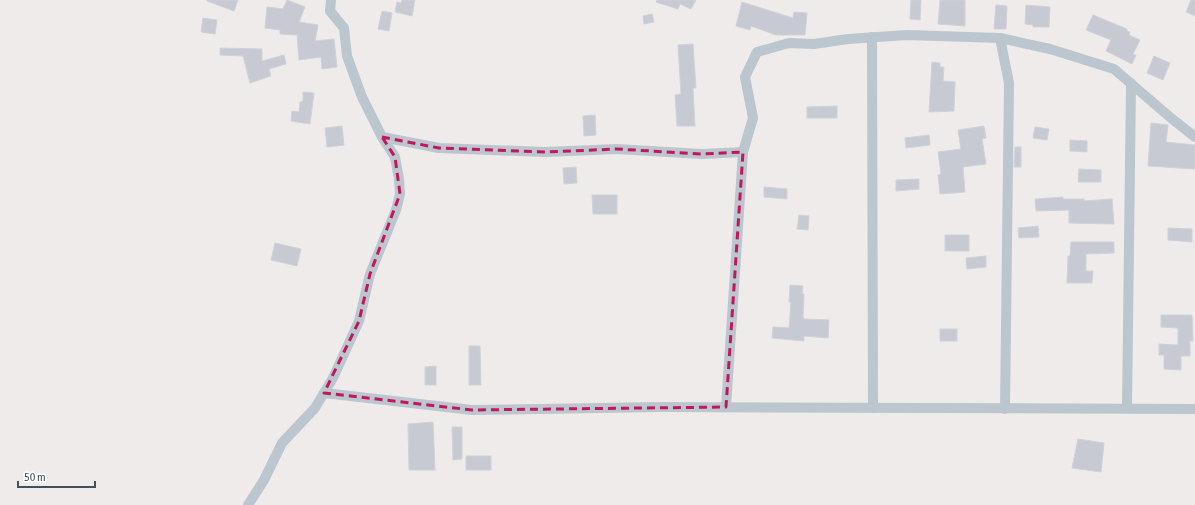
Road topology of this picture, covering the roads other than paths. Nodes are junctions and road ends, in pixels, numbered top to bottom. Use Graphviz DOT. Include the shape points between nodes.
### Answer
graph roads {
  1 [pos="331,0"];
  2 [pos="872,37"];
  3 [pos="1000,38"];
  4 [pos="1130,83"];
  5 [pos="382,137"];
  6 [pos="1195,137"];
  7 [pos="743,152"];
  8 [pos="324,393"];
  9 [pos="726,407"];
  10 [pos="873,408"];
  11 [pos="1006,408"];
  12 [pos="1127,408"];
  13 [pos="1195,409"];
  14 [pos="248,505"];
  1 -- 5 [label="street" via="330,11 344,28 347,56 362,97"];
  2 -- 3 [label="street" via="907,34"];
  2 -- 7 [label="street" via="814,44 788,44 756,52 745,77 753,118"];
  2 -- 10 [label="street"];
  3 -- 4 [label="street" via="1050,49 1114,69"];
  3 -- 11 [label="street" via="1009,83"];
  4 -- 6 [label="street"];
  4 -- 12 [label="street"];
  5 -- 7 [label="street" via="439,148 544,152"];
  5 -- 8 [label="street" via="395,157 400,194 370,274 359,321"];
  7 -- 9 [label="street"];
  8 -- 9 [label="street" via="472,410"];
  8 -- 14 [label="street" via="315,408 282,443 264,480"];
  9 -- 10 [label="street"];
  10 -- 11 [label="street"];
  11 -- 12 [label="street"];
  12 -- 13 [label="street"];
}
